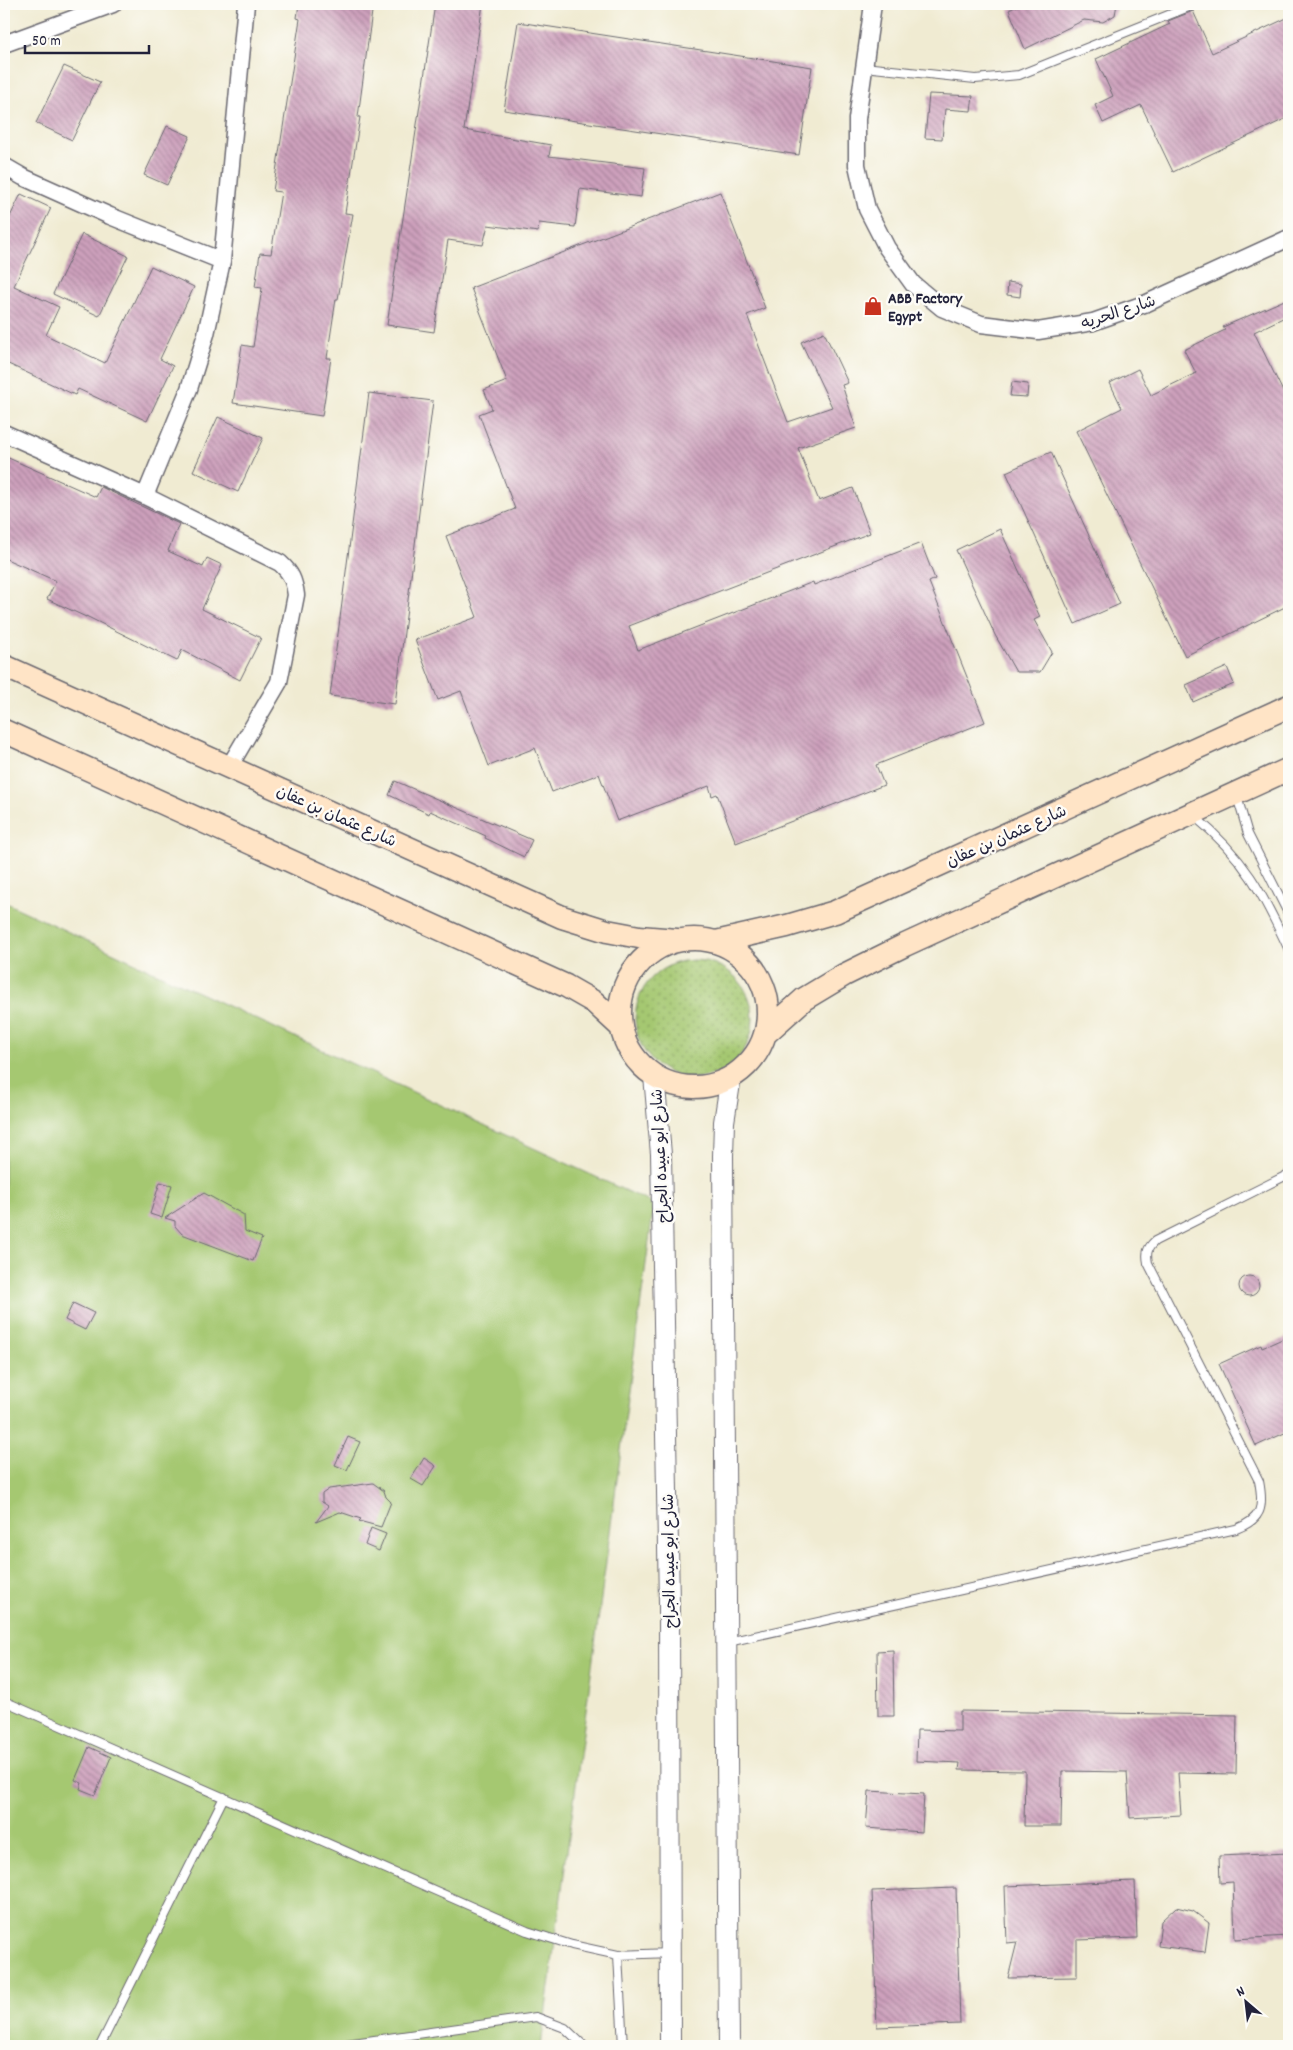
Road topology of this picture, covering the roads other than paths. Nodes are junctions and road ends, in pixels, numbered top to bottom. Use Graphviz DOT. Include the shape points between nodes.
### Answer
graph roads {
  1 [pos="113,4"];
  2 [pos="246,4"];
  3 [pos="873,4"];
  4 [pos="1196,4"];
  5 [pos="4,44"];
  6 [pos="864,67"];
  7 [pos="4,166"];
  8 [pos="1289,238"];
  9 [pos="222,261"];
  10 [pos="4,433"];
  11 [pos="146,496"];
  12 [pos="4,666"];
  13 [pos="1289,706"];
  14 [pos="4,731"];
  15 [pos="229,767"];
  16 [pos="1289,769"];
  17 [pos="1236,794"];
  18 [pos="1191,813"];
  19 [pos="1289,915"];
  20 [pos="677,940"];
  21 [pos="716,942"];
  22 [pos="1289,950"];
  23 [pos="621,1027"];
  24 [pos="765,1034"];
  25 [pos="654,1076"];
  26 [pos="731,1077"];
  27 [pos="1289,1174"];
  28 [pos="726,1642"];
  29 [pos="4,1701"];
  30 [pos="224,1797"];
  31 [pos="670,1953"];
  32 [pos="618,1955"];
  33 [pos="100,2046"];
  34 [pos="332,2046"];
  35 [pos="584,2046"];
  36 [pos="623,2046"];
  37 [pos="670,2046"];
  38 [pos="729,2046"];
  1 -- 5 [label="street"];
  2 -- 9 [label="street"];
  3 -- 6 [label="street, شارع الحريه"];
  4 -- 6 [label="lane" via="1019,75 976,79"];
  6 -- 8 [label="street, شارع الحريه" via="857,120 858,166 867,209 887,248 913,284 942,308 982,324 1038,331 1093,322 1147,303"];
  7 -- 9 [label="street" via="110,216"];
  9 -- 11 [label="street" via="206,334 189,389"];
  10 -- 11 [label="street"];
  11 -- 15 [label="street" via="280,563 294,581 296,595 279,682"];
  12 -- 15 [label="main road, شارع عثمان بن عفان"];
  13 -- 21 [label="main road, شارع عثمان بن عفان" via="835,912"];
  14 -- 23 [label="main road" via="566,986 594,1002"];
  15 -- 20 [label="main road, شارع عثمان بن عفان" via="562,917 607,931"];
  16 -- 17 [label="main road"];
  17 -- 18 [label="main road"];
  17 -- 19 [label="lane" via="1248,834"];
  18 -- 22 [label="lane" via="1214,832 1242,863 1267,903"];
  18 -- 24 [label="main road" via="844,975 804,999"];
  20 -- 21 [label="main road" via="696,938"];
  20 -- 23 [label="main road" via="656,949 638,964 626,982 620,1004"];
  21 -- 24 [label="main road" via="737,952 754,968 765,988 769,1011"];
  23 -- 25 [label="main road" via="628,1048 639,1064"];
  24 -- 26 [label="main road" via="758,1052"];
  25 -- 26 [label="main road" via="679,1086 706,1086"];
  25 -- 31 [label="street, شارع ابو عبيده الجراح" via="662,1164 669,1603"];
  26 -- 28 [label="street" via="723,1156"];
  27 -- 28 [label="lane" via="1154,1241 1146,1254 1259,1481 1260,1512 1249,1524"];
  28 -- 38 [label="street"];
  29 -- 30 [label="lane"];
  30 -- 32 [label="lane" via="527,1931 572,1946"];
  30 -- 33 [label="lane"];
  31 -- 32 [label="lane"];
  31 -- 37 [label="street, شارع ابو عبيده الجراح"];
  32 -- 36 [label="lane"];
  34 -- 35 [label="lane" via="536,2017 564,2028"];
}
